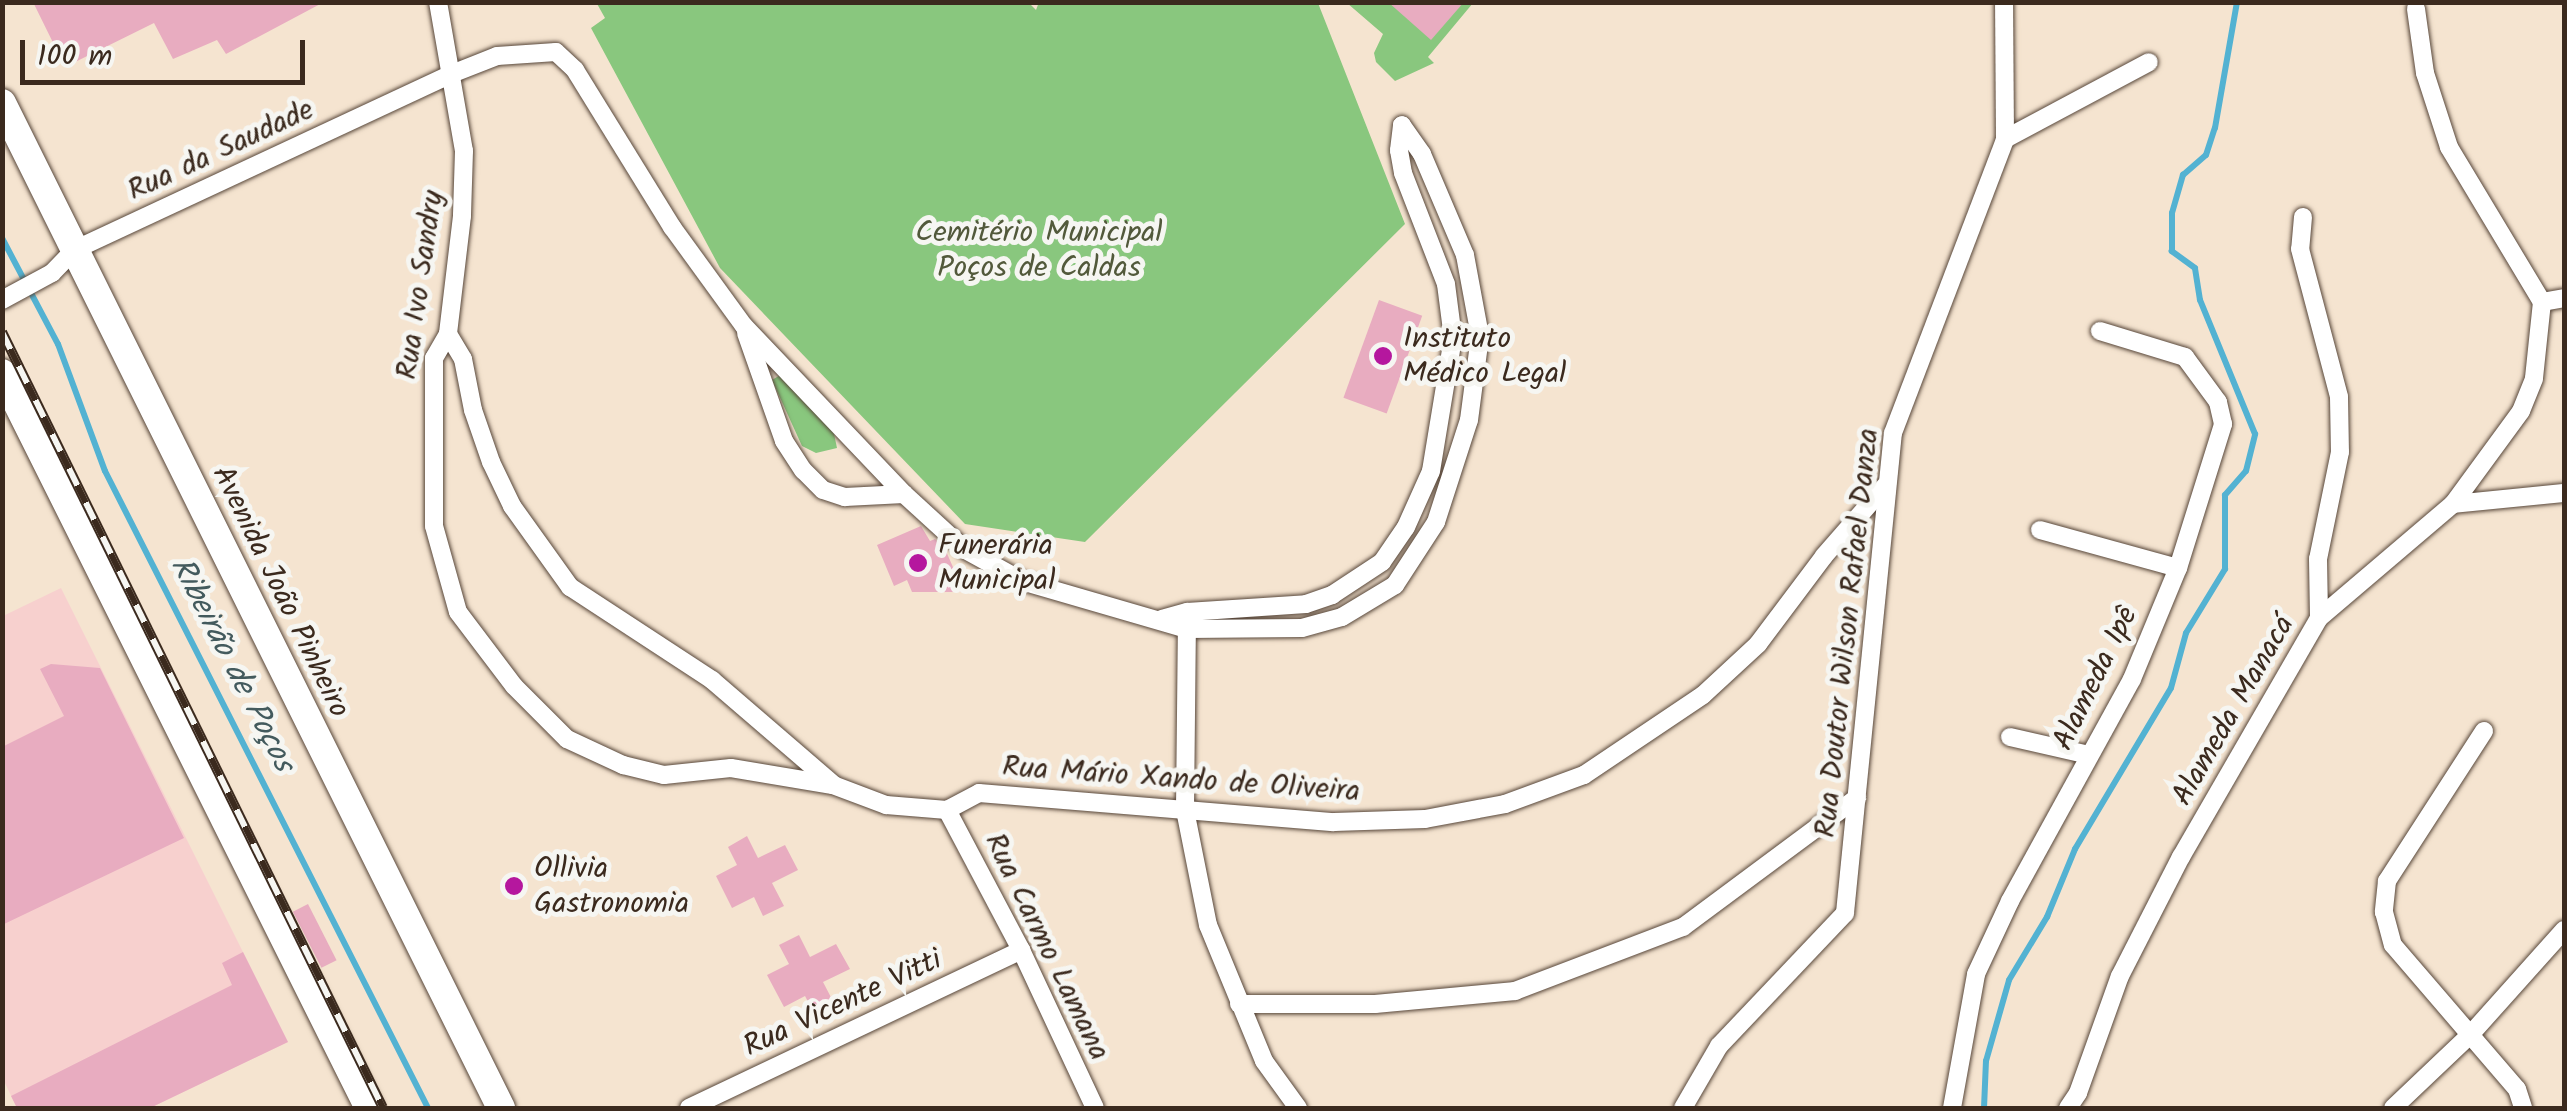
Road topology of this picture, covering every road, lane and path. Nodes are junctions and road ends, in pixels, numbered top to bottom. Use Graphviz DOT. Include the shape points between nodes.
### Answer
graph roads {
  1 [pos="438,2"];
  2 [pos="2004,2"];
  3 [pos="2416,9"];
  4 [pos="2149,62"];
  5 [pos="454,73"];
  6 [pos="2,103"];
  7 [pos="2005,138"];
  8 [pos="2303,216"];
  9 [pos="74,250"];
  10 [pos="2564,298"];
  11 [pos="2,300"];
  12 [pos="2542,302"];
  13 [pos="744,326"];
  14 [pos="2100,332"];
  15 [pos="448,334"];
  16 [pos="2,373"];
  17 [pos="1886,485"];
  18 [pos="2564,493"];
  19 [pos="904,494"];
  20 [pos="2452,504"];
  21 [pos="2040,530"];
  22 [pos="2178,568"];
  23 [pos="2319,618"];
  24 [pos="1187,621"];
  25 [pos="2484,731"];
  26 [pos="2010,738"];
  27 [pos="2089,755"];
  28 [pos="833,784"];
  29 [pos="1857,798"];
  30 [pos="947,810"];
  31 [pos="1184,810"];
  32 [pos="2564,930"];
  33 [pos="1021,950"];
  34 [pos="1239,1004"];
  35 [pos="2470,1034"];
  36 [pos="369,1108"];
  37 [pos="502,1108"];
  38 [pos="689,1108"];
  39 [pos="1095,1108"];
  40 [pos="1298,1108"];
  41 [pos="1683,1108"];
  42 [pos="1952,1108"];
  43 [pos="2068,1108"];
  44 [pos="2394,1108"];
  45 [pos="2523,1108"];
  1 -- 5 [label="street, Rua Ivo Sandry"];
  2 -- 7 [label="street, Rua Doutor Wilson Rafael Danza"];
  3 -- 12 [label="street" via="2425,74 2449,147"];
  4 -- 7 [label="street"];
  5 -- 9 [label="street, Rua da Saudade"];
  5 -- 13 [label="street, Rua da Saudade" via="497,56 556,52 575,70 672,227"];
  5 -- 15 [label="street, Rua Ivo Sandry" via="464,151"];
  6 -- 9 [label="main road, Avenida João Pinheiro"];
  7 -- 17 [label="street, Rua Doutor Wilson Rafael Danza" via="1893,433"];
  8 -- 23 [label="street" via="2300,249 2339,396 2340,452 2318,558"];
  9 -- 11 [label="street, Rua da Saudade" via="52,273"];
  9 -- 37 [label="main road, Avenida João Pinheiro"];
  10 -- 12 [label="street"];
  12 -- 20 [label="street, Alameda Manacá" via="2534,378 2520,411"];
  13 -- 19 [label="street, Rua da Saudade"];
  13 -- 19 [label="street, Rua da Saudade" via="784,441 803,470 823,490 845,496"];
  14 -- 22 [label="street, Alameda Ipê" via="2185,357 2218,402 2222,424"];
  15 -- 28 [label="street" via="463,359 490,462 546,559 570,587 712,680"];
  15 -- 28 [label="street, Rua Ivo Sandry" via="434,358 434,526 458,612 514,686 567,739 623,765 664,775 731,768"];
  16 -- 36 [label="main road"];
  17 -- 29 [label="street, Rua Doutor Wilson Rafael Danza"];
  17 -- 31 [label="street, Rua Mário Xando de Oliveira" via="1758,644 1659,729 1584,775 1505,804 1425,819 1334,822"];
  18 -- 20 [label="street"];
  19 -- 24 [label="street, Rua da Saudade" via="964,548 1022,581 1087,603"];
  20 -- 23 [label="street, Alameda Manacá"];
  21 -- 22 [label="street"];
  22 -- 27 [label="street, Alameda Ipê" via="2132,679"];
  23 -- 43 [label="street, Alameda Manacá" via="2120,976"];
  24 -- 24 [label="street, Rua da Saudade" via="1302,628 1342,617 1395,585 1436,522 1468,420 1480,336 1465,255 1422,154 1402,125 1403,173 1446,284 1453,338 1431,471 1390,550 1356,582 1306,604"];
  24 -- 31 [label="street"];
  25 -- 35 [label="street" via="2387,881 2384,912 2393,944"];
  26 -- 27 [label="street"];
  27 -- 42 [label="street, Alameda Ipê" via="1976,974"];
  28 -- 30 [label="street, Rua Mário Xando de Oliveira" via="886,805"];
  29 -- 34 [label="street" via="1683,927 1515,991 1375,1004"];
  29 -- 41 [label="street, Rua Doutor Wilson Rafael Danza" via="1845,914 1719,1046"];
  30 -- 31 [label="street, Rua Mário Xando de Oliveira" via="979,793"];
  30 -- 33 [label="street, Rua Carmo Lamana"];
  31 -- 34 [label="street" via="1208,925"];
  32 -- 35 [label="street"];
  33 -- 38 [label="street, Rua Vicente Vitti"];
  33 -- 39 [label="street, Rua Carmo Lamana"];
  34 -- 40 [label="street" via="1264,1061"];
  35 -- 44 [label="street"];
  35 -- 45 [label="street" via="2517,1089"];
}
